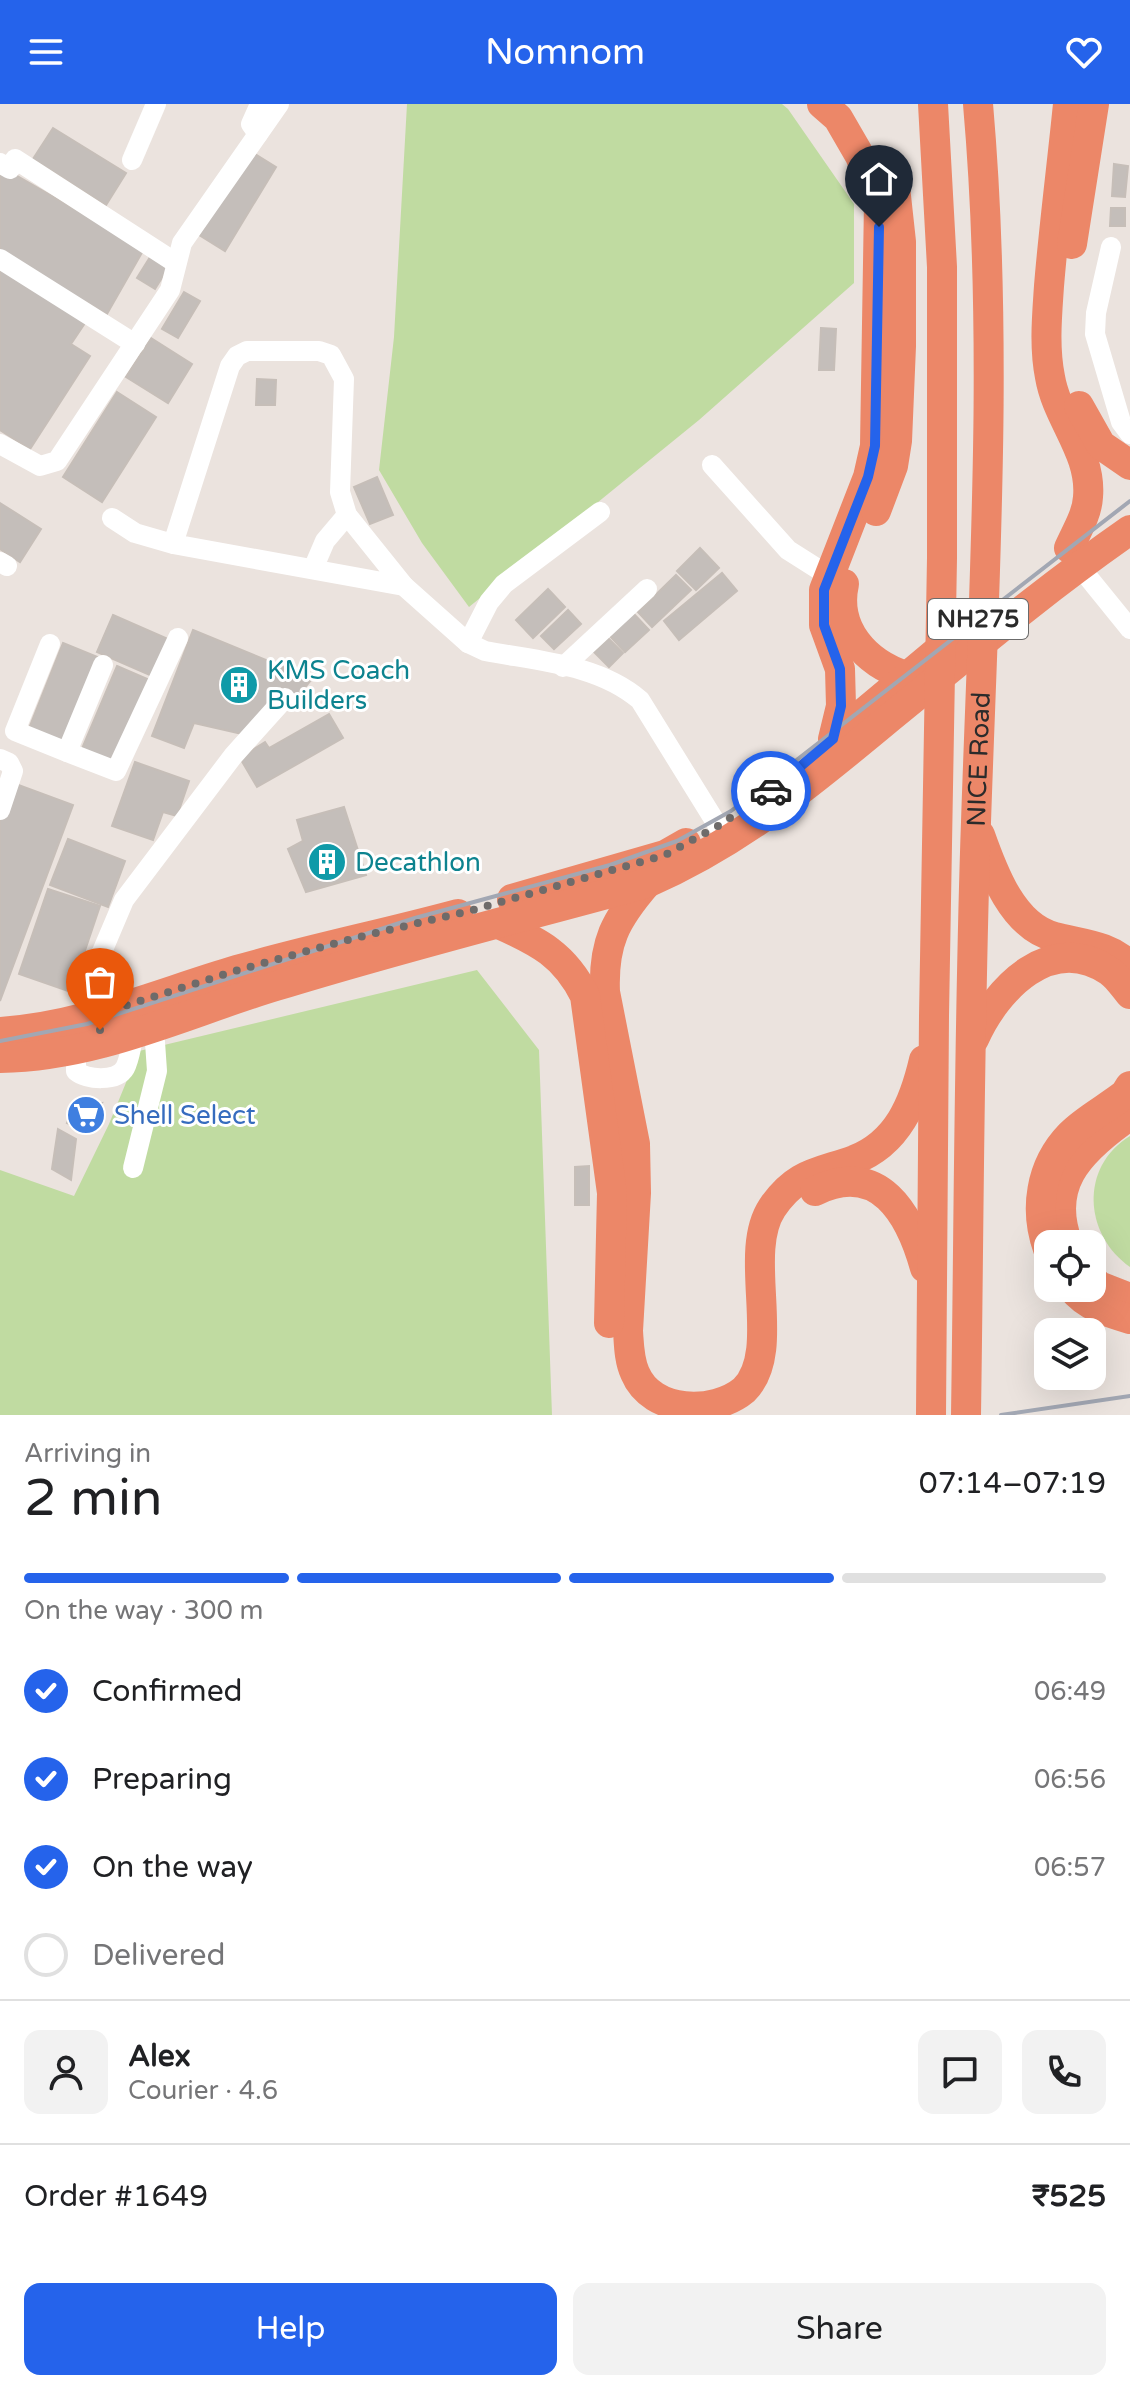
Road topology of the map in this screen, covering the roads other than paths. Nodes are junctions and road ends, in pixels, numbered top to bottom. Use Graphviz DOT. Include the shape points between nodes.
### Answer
graph roads {
  1 [pos="156,104"];
  2 [pos="260,104"];
  3 [pos="279,104"];
  4 [pos="822,104"];
  5 [pos="851,104"];
  6 [pos="933,104"];
  7 [pos="978,104"];
  8 [pos="1068,104"];
  9 [pos="1094,104"];
  10 [pos="258,134"];
  11 [pos="132,160"];
  12 [pos="0,163"];
  13 [pos="1063,236"];
  14 [pos="1111,247"];
  15 [pos="0,259"];
  16 [pos="176,263"];
  17 [pos="135,344"];
  18 [pos="1130,434"];
  19 [pos="0,444"];
  20 [pos="712,465"];
  21 [pos="1130,465"];
  22 [pos="1130,506"];
  23 [pos="600,512"];
  24 [pos="347,515"];
  25 [pos="112,518"];
  26 [pos="1130,530"];
  27 [pos="173,544"];
  28 [pos="1074,557"];
  29 [pos="313,569"];
  30 [pos="829,576"];
  31 [pos="404,586"];
  32 [pos="647,589"];
  33 [pos="1130,629"];
  34 [pos="178,638"];
  35 [pos="468,643"];
  36 [pos="50,644"];
  37 [pos="103,665"];
  38 [pos="563,667"];
  39 [pos="906,676"];
  40 [pos="285,698"];
  41 [pos="29,737"];
  42 [pos="833,739"];
  43 [pos="67,752"];
  44 [pos="6,765"];
  45 [pos="0,810"];
  46 [pos="976,822"];
  47 [pos="718,826"];
  48 [pos="647,883"];
  49 [pos="498,914"];
  50 [pos="1130,966"];
  51 [pos="1130,994"];
  52 [pos="97,1014"];
  53 [pos="934,1016"];
  54 [pos="0,1032"];
  55 [pos="144,1032"];
  56 [pos="971,1046"];
  57 [pos="88,1048"];
  58 [pos="0,1058"];
  59 [pos="1130,1086"];
  60 [pos="1130,1114"];
  61 [pos="133,1168"];
  62 [pos="1041,1230"];
  63 [pos="1063,1230"];
  64 [pos="931,1289"];
  65 [pos="1106,1289"];
  66 [pos="1130,1298"];
  67 [pos="1089,1302"];
  68 [pos="1130,1319"];
  69 [pos="647,1415"];
  70 [pos="742,1415"];
  71 [pos="931,1415"];
  72 [pos="966,1415"];
  1 -- 11 [label="street"];
  2 -- 10 [label="street" via="251,124"];
  3 -- 10 [label="street"];
  4 -- 30 [label="highway" via="838,118 879,202 875,446"];
  5 -- 39 [label="highway" via="897,192 901,346 893,466 845,579 842,604 845,622 863,652 878,665"];
  6 -- 53 [label="highway, NICE Road" via="942,267"];
  7 -- 46 [label="highway, NICE Road" via="988,252"];
  8 -- 13 [label="highway"];
  9 -- 13 [label="highway"];
  10 -- 16 [label="street" via="182,243"];
  12 -- 16 [label="street" via="10,169 15,159"];
  13 -- 21 [label="highway" via="1067,361 1079,408 1101,445"];
  13 -- 28 [label="highway" via="1046,334 1050,377 1088,478"];
  14 -- 18 [label="street" via="1095,334 1121,422"];
  15 -- 17 [label="street"];
  16 -- 17 [label="street" via="170,290"];
  17 -- 19 [label="street" via="53,464 32,464"];
  20 -- 30 [label="street" via="788,550"];
  22 -- 28 [label="highway, NH275"];
  23 -- 35 [label="street" via="504,584"];
  24 -- 27 [label="street" via="340,492 340,367 331,355 319,351 247,351 230,366"];
  24 -- 29 [label="street" via="325,541"];
  24 -- 31 [label="street"];
  25 -- 27 [label="street" via="135,533"];
  26 -- 28 [label="highway, NH275"];
  27 -- 29 [label="street"];
  28 -- 33 [label="street"];
  28 -- 39 [label="highway, NH275"];
  28 -- 48 [label="highway, NH275" via="775,810 714,851"];
  29 -- 31 [label="street"];
  30 -- 42 [label="highway" via="824,625 840,669 841,706"];
  31 -- 35 [label="street"];
  32 -- 38 [label="street"];
  34 -- 43 [label="street" via="116,771"];
  35 -- 38 [label="street"];
  36 -- 41 [label="street" via="15,731"];
  37 -- 43 [label="street"];
  38 -- 47 [label="street" via="607,678 640,700"];
  39 -- 42 [label="highway, NH275"];
  40 -- 52 [label="street" via="233,756 124,900 93,973"];
  41 -- 43 [label="street"];
  41 -- 44 [label="street"];
  42 -- 47 [label="highway, NH275"];
  44 -- 45 [label="street"];
  46 -- 50 [label="highway" via="1000,884 1026,921 1051,937 1096,945"];
  46 -- 56 [label="highway, NICE Road"];
  47 -- 49 [label="highway, NH275" via="665,855"];
  48 -- 49 [label="highway, NH275"];
  48 -- 53 [label="highway" via="614,929 604,970 605,992 635,1144 630,1354 643,1387 672,1405 699,1409 726,1402 753,1377 760,1359 764,1221 804,1177 868,1153 897,1128 913,1100"];
  49 -- 52 [label="highway, NH275" via="250,967"];
  49 -- 55 [label="highway, NH275"];
  49 -- 69 [label="highway" via="558,957 585,996 612,1193 610,1354 620,1389"];
  51 -- 56 [label="highway" via="1110,971 1078,958 1046,961 1017,977 985,1015"];
  52 -- 54 [label="highway, NH275"];
  52 -- 57 [label="highway"];
  53 -- 64 [label="highway, NICE Road"];
  55 -- 57 [label="highway, NH275"];
  55 -- 61 [label="street" via="157,1071"];
  56 -- 72 [label="highway, NICE Road"];
  57 -- 58 [label="highway, NH275"];
  59 -- 62 [label="highway" via="1070,1134 1050,1164 1039,1198"];
  60 -- 63 [label="highway" via="1075,1163 1060,1194"];
  64 -- 70 [label="highway" via="909,1224 892,1199 879,1189 852,1182 811,1194 780,1233 778,1364 763,1395"];
  64 -- 71 [label="highway, NICE Road"];
  65 -- 66 [label="highway"];
  67 -- 68 [label="highway"];
}
